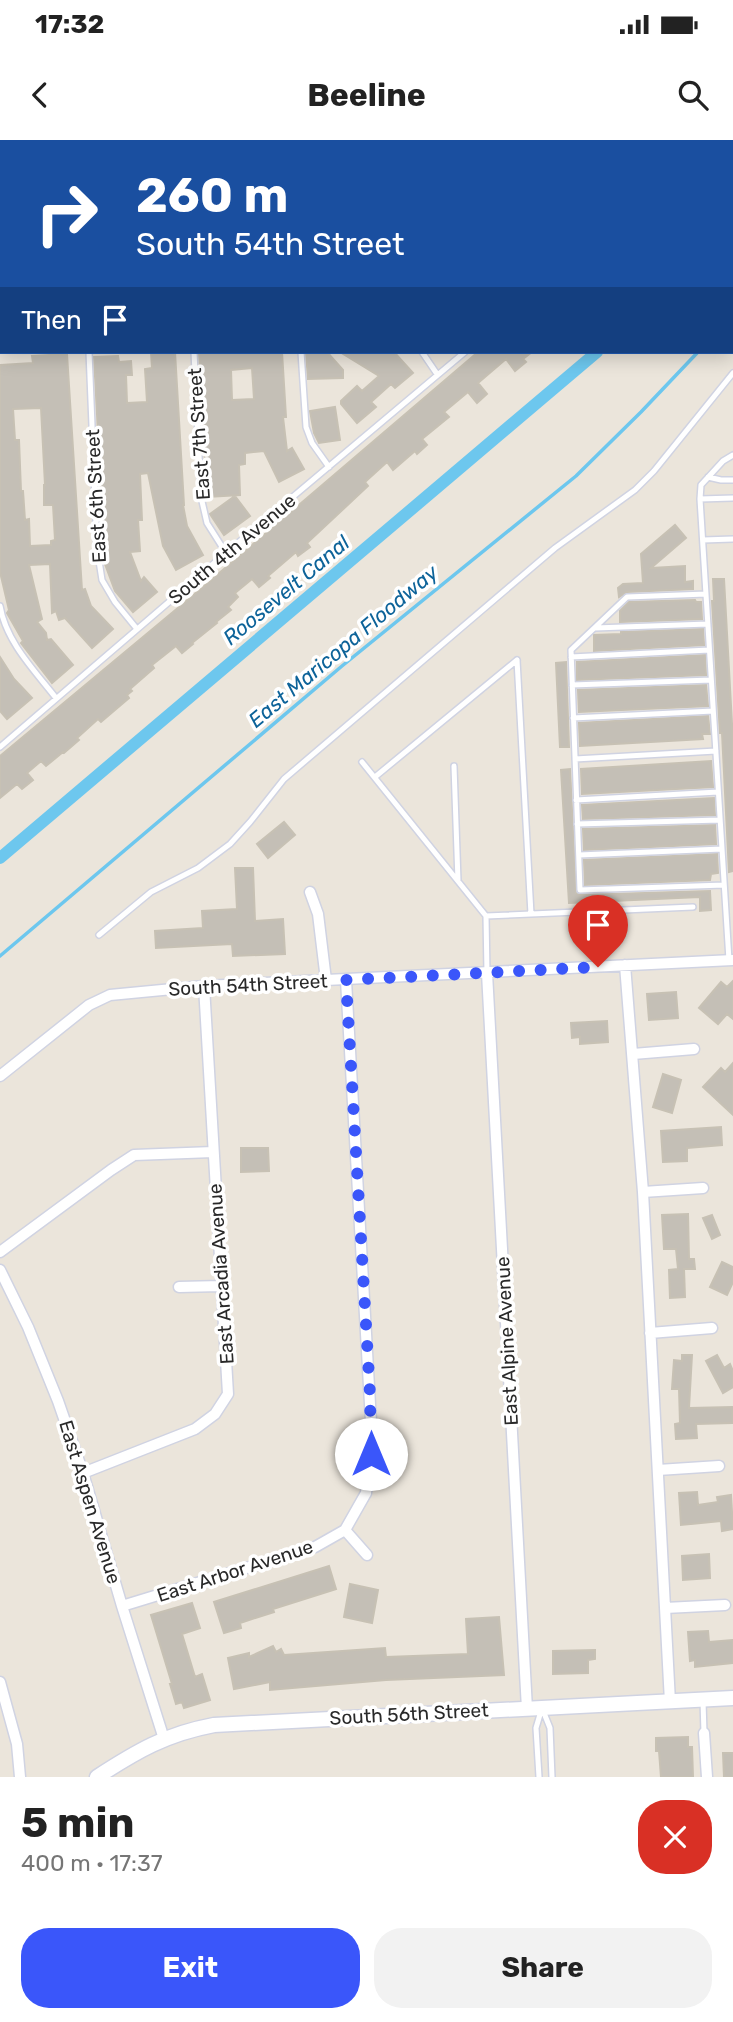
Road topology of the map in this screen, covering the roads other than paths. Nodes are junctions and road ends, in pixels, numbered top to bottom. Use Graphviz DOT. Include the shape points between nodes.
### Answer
graph roads {
  1 [pos="89,354"];
  2 [pos="194,354"];
  3 [pos="301,354"];
  4 [pos="423,354"];
  5 [pos="462,354"];
  6 [pos="733,373"];
  7 [pos="437,374"];
  8 [pos="733,455"];
  9 [pos="329,467"];
  10 [pos="708,477"];
  11 [pos="733,480"];
  12 [pos="733,498"];
  13 [pos="700,499"];
  14 [pos="733,539"];
  15 [pos="702,540"];
  16 [pos="226,553"];
  17 [pos="706,594"];
  18 [pos="0,606"];
  19 [pos="708,624"];
  20 [pos="594,628"];
  21 [pos="137,629"];
  22 [pos="709,650"];
  23 [pos="571,657"];
  24 [pos="711,680"];
  25 [pos="572,685"];
  26 [pos="56,698"];
  27 [pos="713,711"];
  28 [pos="573,718"];
  29 [pos="0,747"];
  30 [pos="716,751"];
  31 [pos="575,759"];
  32 [pos="362,762"];
  33 [pos="454,766"];
  34 [pos="375,777"];
  35 [pos="718,792"];
  36 [pos="576,800"];
  37 [pos="720,820"];
  38 [pos="577,824"];
  39 [pos="722,849"];
  40 [pos="579,855"];
  41 [pos="458,881"];
  42 [pos="724,885"];
  43 [pos="310,892"];
  44 [pos="693,907"];
  45 [pos="531,915"];
  46 [pos="486,916"];
  47 [pos="99,934"];
  48 [pos="731,960"];
  49 [pos="625,965"];
  50 [pos="487,973"];
  51 [pos="326,980"];
  52 [pos="346,980"];
  53 [pos="204,986"];
  54 [pos="694,1049"];
  55 [pos="633,1055"];
  56 [pos="0,1076"];
  57 [pos="213,1152"];
  58 [pos="704,1188"];
  59 [pos="643,1192"];
  60 [pos="0,1252"];
  61 [pos="0,1270"];
  62 [pos="221,1286"];
  63 [pos="179,1287"];
  64 [pos="712,1328"];
  65 [pos="650,1333"];
  66 [pos="719,1466"];
  67 [pos="658,1470"];
  68 [pos="83,1473"];
  69 [pos="345,1530"];
  70 [pos="367,1555"];
  71 [pos="725,1605"];
  72 [pos="122,1606"];
  73 [pos="665,1608"];
  74 [pos="0,1682"];
  75 [pos="733,1698"];
  76 [pos="703,1700"];
  77 [pos="670,1702"];
  78 [pos="542,1708"];
  79 [pos="527,1709"];
  80 [pos="704,1733"];
  81 [pos="164,1739"];
  82 [pos="20,1777"];
  83 [pos="97,1777"];
  84 [pos="539,1777"];
  85 [pos="552,1777"];
  86 [pos="706,1777"];
  1 -- 21 [label="lane, East 6th Street" via="102,580"];
  2 -- 16 [label="lane, East 7th Street" via="201,497 207,523"];
  3 -- 9 [label="lane" via="306,427"];
  4 -- 7 [label="lane"];
  5 -- 7 [label="lane, South 4th Avenue"];
  6 -- 47 [label="lane" via="635,490 555,548 284,779 230,844 198,868 151,892"];
  7 -- 9 [label="lane, South 4th Avenue"];
  8 -- 10 [label="lane"];
  9 -- 16 [label="lane, South 4th Avenue"];
  10 -- 11 [label="lane"];
  10 -- 13 [label="lane" via="701,485"];
  12 -- 13 [label="lane"];
  13 -- 15 [label="lane"];
  14 -- 15 [label="lane"];
  15 -- 17 [label="lane"];
  16 -- 21 [label="lane, South 4th Avenue"];
  17 -- 19 [label="lane"];
  17 -- 20 [label="lane" via="627,597"];
  18 -- 26 [label="lane" via="17,647"];
  19 -- 20 [label="lane"];
  19 -- 22 [label="lane"];
  20 -- 23 [label="lane" via="571,650"];
  21 -- 26 [label="lane, South 4th Avenue"];
  22 -- 23 [label="lane"];
  22 -- 24 [label="lane"];
  23 -- 25 [label="lane"];
  24 -- 25 [label="lane"];
  24 -- 27 [label="lane"];
  25 -- 28 [label="lane"];
  26 -- 29 [label="lane, South 4th Avenue"];
  27 -- 28 [label="lane"];
  27 -- 30 [label="lane"];
  28 -- 31 [label="lane"];
  30 -- 31 [label="lane"];
  30 -- 35 [label="lane"];
  31 -- 36 [label="lane"];
  32 -- 34 [label="lane"];
  33 -- 41 [label="lane"];
  34 -- 41 [label="lane"];
  34 -- 45 [label="lane" via="517,660"];
  35 -- 36 [label="lane"];
  35 -- 37 [label="lane"];
  36 -- 38 [label="lane"];
  37 -- 38 [label="lane"];
  37 -- 39 [label="lane"];
  38 -- 40 [label="lane"];
  39 -- 40 [label="lane"];
  39 -- 42 [label="lane"];
  40 -- 42 [label="lane" via="580,890"];
  41 -- 46 [label="lane"];
  42 -- 48 [label="lane"];
  43 -- 51 [label="street" via="318,914"];
  44 -- 45 [label="lane"];
  45 -- 46 [label="lane"];
  46 -- 50 [label="lane"];
  48 -- 49 [label="street, South 54th Street"];
  49 -- 50 [label="street, South 54th Street"];
  49 -- 55 [label="street"];
  50 -- 52 [label="street, South 54th Street"];
  50 -- 79 [label="street, East Alpine Avenue"];
  51 -- 52 [label="street, South 54th Street"];
  51 -- 53 [label="street, South 54th Street"];
  52 -- 69 [label="street" via="371,1454 366,1493"];
  53 -- 56 [label="street, South 54th Street" via="110,995 89,1005"];
  53 -- 57 [label="street, East Arcadia Avenue"];
  54 -- 55 [label="street"];
  55 -- 59 [label="street"];
  57 -- 60 [label="street" via="134,1155"];
  57 -- 62 [label="street, East Arcadia Avenue"];
  58 -- 59 [label="street"];
  59 -- 65 [label="street"];
  61 -- 68 [label="street, East Aspen Avenue" via="28,1327"];
  62 -- 63 [label="street"];
  62 -- 68 [label="street, East Arcadia Avenue" via="228,1394 215,1414 195,1429"];
  64 -- 65 [label="street"];
  65 -- 67 [label="street"];
  66 -- 67 [label="street"];
  67 -- 73 [label="street"];
  68 -- 72 [label="street, East Aspen Avenue"];
  69 -- 70 [label="street"];
  69 -- 72 [label="street, East Arbor Avenue" via="314,1547"];
  71 -- 73 [label="street"];
  72 -- 81 [label="street, East Aspen Avenue"];
  73 -- 77 [label="street"];
  74 -- 82 [label="street" via="17,1744"];
  75 -- 76 [label="street, South 56th Street"];
  76 -- 77 [label="street, South 56th Street"];
  76 -- 80 [label="lane"];
  77 -- 78 [label="street, South 56th Street"];
  78 -- 79 [label="street, South 56th Street"];
  78 -- 84 [label="lane" via="536,1728"];
  78 -- 85 [label="lane" via="550,1728"];
  79 -- 81 [label="street, South 56th Street" via="237,1723"];
  80 -- 86 [label="street"];
  81 -- 83 [label="street, South 56th Street"];
}
